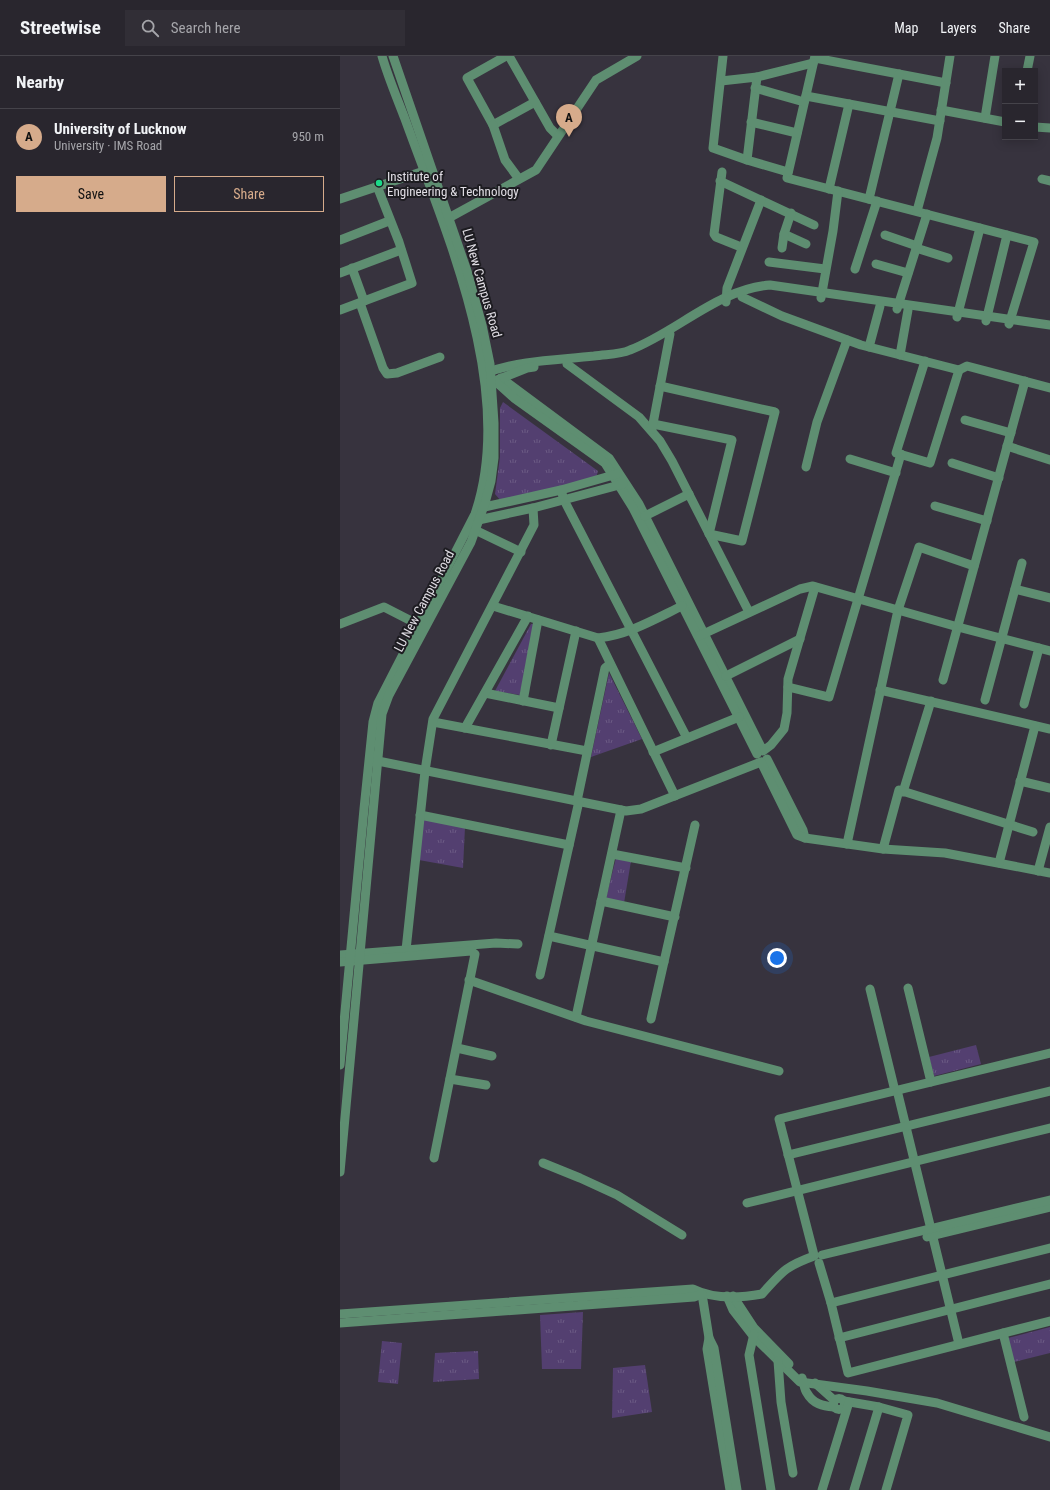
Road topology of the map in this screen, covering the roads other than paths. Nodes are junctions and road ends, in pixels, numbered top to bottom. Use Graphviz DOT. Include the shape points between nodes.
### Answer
graph roads {
  1 [pos="382,56"];
  2 [pos="393,56"];
  3 [pos="507,56"];
  4 [pos="637,56"];
  5 [pos="723,56"];
  6 [pos="950,56"];
  7 [pos="995,56"];
  8 [pos="1030,56"];
  9 [pos="814,59"];
  10 [pos="1028,68"];
  11 [pos="898,74"];
  12 [pos="757,77"];
  13 [pos="721,81"];
  14 [pos="946,83"];
  15 [pos="755,88"];
  16 [pos="805,99"];
  17 [pos="535,102"];
  18 [pos="849,104"];
  19 [pos="941,110"];
  20 [pos="891,112"];
  21 [pos="985,118"];
  22 [pos="940,121"];
  23 [pos="1002,121"];
  24 [pos="751,122"];
  25 [pos="493,125"];
  26 [pos="1038,127"];
  27 [pos="1050,128"];
  28 [pos="797,133"];
  29 [pos="558,136"];
  30 [pos="747,160"];
  31 [pos="424,170"];
  32 [pos="788,172"];
  33 [pos="519,179"];
  34 [pos="377,186"];
  35 [pos="833,190"];
  36 [pos="340,199"];
  37 [pos="761,200"];
  38 [pos="873,200"];
  39 [pos="917,211"];
  40 [pos="791,213"];
  41 [pos="927,214"];
  42 [pos="445,219"];
  43 [pos="389,221"];
  44 [pos="814,225"];
  45 [pos="980,228"];
  46 [pos="784,234"];
  47 [pos="886,235"];
  48 [pos="1007,235"];
  49 [pos="340,239"];
  50 [pos="806,244"];
  51 [pos="916,247"];
  52 [pos="741,248"];
  53 [pos="782,248"];
  54 [pos="401,250"];
  55 [pos="948,258"];
  56 [pos="769,262"];
  57 [pos="876,264"];
  58 [pos="352,268"];
  59 [pos="825,269"];
  60 [pos="855,269"];
  61 [pos="340,272"];
  62 [pos="908,273"];
  63 [pos="821,295"];
  64 [pos="742,297"];
  65 [pos="726,301"];
  66 [pos="362,302"];
  67 [pos="880,306"];
  68 [pos="897,306"];
  69 [pos="340,310"];
  70 [pos="908,310"];
  71 [pos="957,315"];
  72 [pos="987,319"];
  73 [pos="691,320"];
  74 [pos="1009,322"];
  75 [pos="1050,325"];
  76 [pos="1050,330"];
  77 [pos="670,334"];
  78 [pos="847,340"];
  79 [pos="869,347"];
  80 [pos="621,355"];
  81 [pos="900,355"];
  82 [pos="440,357"];
  83 [pos="925,361"];
  84 [pos="567,364"];
  85 [pos="515,368"];
  86 [pos="959,370"];
  87 [pos="491,378"];
  88 [pos="1025,381"];
  89 [pos="660,386"];
  90 [pos="1050,388"];
  91 [pos="965,420"];
  92 [pos="652,428"];
  93 [pos="1011,433"];
  94 [pos="1007,446"];
  95 [pos="901,454"];
  96 [pos="850,459"];
  97 [pos="1050,460"];
  98 [pos="952,463"];
  99 [pos="806,467"];
  100 [pos="896,472"];
  101 [pos="616,475"];
  102 [pos="998,478"];
  103 [pos="622,484"];
  104 [pos="561,490"];
  105 [pos="689,494"];
  106 [pos="564,500"];
  107 [pos="935,506"];
  108 [pos="480,508"];
  109 [pos="533,508"];
  110 [pos="645,516"];
  111 [pos="987,521"];
  112 [pos="475,524"];
  113 [pos="710,534"];
  114 [pos="521,552"];
  115 [pos="1022,563"];
  116 [pos="974,566"];
  117 [pos="815,586"];
  118 [pos="1015,589"];
  119 [pos="1050,598"];
  120 [pos="859,599"];
  121 [pos="493,606"];
  122 [pos="682,606"];
  123 [pos="898,610"];
  124 [pos="749,612"];
  125 [pos="528,616"];
  126 [pos="538,620"];
  127 [pos="340,624"];
  128 [pos="421,626"];
  129 [pos="958,627"];
  130 [pos="632,630"];
  131 [pos="576,631"];
  132 [pos="701,635"];
  133 [pos="598,638"];
  134 [pos="1002,638"];
  135 [pos="800,639"];
  136 [pos="1039,648"];
  137 [pos="1050,650"];
  138 [pos="610,664"];
  139 [pos="726,676"];
  140 [pos="943,680"];
  141 [pos="788,687"];
  142 [pos="880,690"];
  143 [pos="485,693"];
  144 [pos="985,700"];
  145 [pos="523,701"];
  146 [pos="931,701"];
  147 [pos="1024,704"];
  148 [pos="559,708"];
  149 [pos="739,717"];
  150 [pos="433,722"];
  151 [pos="1035,726"];
  152 [pos="465,728"];
  153 [pos="1050,729"];
  154 [pos="687,738"];
  155 [pos="551,744"];
  156 [pos="587,751"];
  157 [pos="654,752"];
  158 [pos="762,756"];
  159 [pos="373,760"];
  160 [pos="425,771"];
  161 [pos="1020,781"];
  162 [pos="1050,788"];
  163 [pos="903,792"];
  164 [pos="675,796"];
  165 [pos="578,801"];
  166 [pos="621,810"];
  167 [pos="420,815"];
  168 [pos="1008,824"];
  169 [pos="696,825"];
  170 [pos="1050,827"];
  171 [pos="1033,832"];
  172 [pos="569,844"];
  173 [pos="847,844"];
  174 [pos="883,849"];
  175 [pos="612,854"];
  176 [pos="999,863"];
  177 [pos="686,868"];
  178 [pos="1038,871"];
  179 [pos="1050,873"];
  180 [pos="601,901"];
  181 [pos="675,917"];
  182 [pos="549,936"];
  183 [pos="518,944"];
  184 [pos="591,945"];
  185 [pos="406,950"];
  186 [pos="340,955"];
  187 [pos="350,957"];
  188 [pos="360,957"];
  189 [pos="340,962"];
  190 [pos="664,962"];
  191 [pos="540,975"];
  192 [pos="469,980"];
  193 [pos="908,988"];
  194 [pos="870,989"];
  195 [pos="576,1017"];
  196 [pos="651,1020"];
  197 [pos="457,1048"];
  198 [pos="1050,1053"];
  199 [pos="492,1056"];
  200 [pos="340,1064"];
  201 [pos="779,1071"];
  202 [pos="450,1079"];
  203 [pos="932,1082"];
  204 [pos="486,1085"];
  205 [pos="896,1091"];
  206 [pos="1050,1091"];
  207 [pos="906,1126"];
  208 [pos="1050,1128"];
  209 [pos="788,1156"];
  210 [pos="434,1158"];
  211 [pos="915,1162"];
  212 [pos="543,1163"];
  213 [pos="340,1172"];
  214 [pos="796,1190"];
  215 [pos="1050,1200"];
  216 [pos="747,1202"];
  217 [pos="1050,1207"];
  218 [pos="932,1233"];
  219 [pos="682,1234"];
  220 [pos="1050,1248"];
  221 [pos="818,1258"];
  222 [pos="942,1274"];
  223 [pos="1050,1284"];
  224 [pos="702,1294"];
  225 [pos="730,1296"];
  226 [pos="831,1303"];
  227 [pos="518,1306"];
  228 [pos="951,1309"];
  229 [pos="340,1314"];
  230 [pos="1050,1321"];
  231 [pos="340,1323"];
  232 [pos="754,1333"];
  233 [pos="1003,1333"];
  234 [pos="709,1338"];
  235 [pos="839,1338"];
  236 [pos="959,1344"];
  237 [pos="778,1361"];
  238 [pos="804,1382"];
  239 [pos="815,1383"];
  240 [pos="840,1403"];
  241 [pos="879,1407"];
  242 [pos="1024,1417"];
  243 [pos="1050,1437"];
  244 [pos="793,1473"];
  245 [pos="730,1490"];
  246 [pos="737,1490"];
  247 [pos="771,1490"];
  248 [pos="822,1490"];
  249 [pos="854,1490"];
  250 [pos="886,1490"];
  1 -- 31 [label="street, LU New Campus Road"];
  2 -- 42 [label="street, LU New Campus Road"];
  3 -- 17 [label="street"];
  3 -- 25 [label="street" via="467,78"];
  4 -- 29 [label="street" via="596,80"];
  5 -- 13 [label="street"];
  6 -- 14 [label="street"];
  7 -- 21 [label="street"];
  8 -- 10 [label="street"];
  9 -- 11 [label="street"];
  9 -- 12 [label="street"];
  9 -- 16 [label="street"];
  11 -- 14 [label="street"];
  11 -- 20 [label="street"];
  12 -- 13 [label="street"];
  12 -- 15 [label="street"];
  13 -- 30 [label="street" via="713,148"];
  14 -- 19 [label="street"];
  15 -- 16 [label="street"];
  15 -- 24 [label="street"];
  16 -- 18 [label="street"];
  16 -- 28 [label="street"];
  17 -- 25 [label="street"];
  17 -- 29 [label="street" via="550,128"];
  18 -- 20 [label="street"];
  18 -- 35 [label="street"];
  19 -- 21 [label="street"];
  19 -- 22 [label="street"];
  20 -- 22 [label="street"];
  20 -- 38 [label="street"];
  21 -- 23 [label="street"];
  22 -- 39 [label="street"];
  24 -- 28 [label="street"];
  24 -- 30 [label="street"];
  25 -- 33 [label="street" via="505,160"];
  26 -- 27 [label="street"];
  28 -- 32 [label="street"];
  29 -- 33 [label="street" via="536,170"];
  30 -- 32 [label="street"];
  31 -- 34 [label="street"];
  31 -- 42 [label="street, LU New Campus Road"];
  32 -- 35 [label="street" via="786,178"];
  33 -- 42 [label="street"];
  34 -- 36 [label="street"];
  34 -- 43 [label="street"];
  35 -- 38 [label="street"];
  35 -- 59 [label="street" via="833,231"];
  37 -- 40 [label="street"];
  37 -- 52 [label="street"];
  37 -- 52 [label="street" via="721,177 714,234"];
  38 -- 39 [label="street"];
  38 -- 60 [label="street"];
  39 -- 41 [label="street"];
  40 -- 44 [label="street"];
  40 -- 46 [label="street"];
  41 -- 45 [label="street"];
  41 -- 51 [label="street"];
  42 -- 87 [label="street, LU New Campus Road" via="468,271 482,325"];
  43 -- 49 [label="street"];
  43 -- 54 [label="street"];
  45 -- 48 [label="street"];
  45 -- 71 [label="street"];
  46 -- 50 [label="street"];
  46 -- 53 [label="street"];
  47 -- 51 [label="street"];
  48 -- 72 [label="street"];
  48 -- 74 [label="street" via="1034,242"];
  51 -- 55 [label="street"];
  51 -- 62 [label="street"];
  52 -- 65 [label="street" via="727,288"];
  54 -- 58 [label="street"];
  54 -- 66 [label="street" via="412,283"];
  56 -- 59 [label="street"];
  57 -- 62 [label="street"];
  58 -- 61 [label="street"];
  58 -- 66 [label="street"];
  59 -- 63 [label="street"];
  62 -- 68 [label="street"];
  63 -- 64 [label="street" via="767,291 754,292"];
  63 -- 65 [label="street" via="770,285 748,288"];
  63 -- 67 [label="street"];
  63 -- 68 [label="street"];
  64 -- 65 [label="street"];
  64 -- 78 [label="street" via="782,316"];
  65 -- 73 [label="street"];
  66 -- 69 [label="street"];
  66 -- 82 [label="street" via="387,374 397,373"];
  67 -- 68 [label="street"];
  67 -- 79 [label="street"];
  68 -- 70 [label="street"];
  68 -- 71 [label="street"];
  70 -- 71 [label="street"];
  70 -- 81 [label="street"];
  71 -- 72 [label="street"];
  72 -- 74 [label="street"];
  73 -- 77 [label="street"];
  73 -- 80 [label="street"];
  74 -- 75 [label="street"];
  74 -- 76 [label="street"];
  77 -- 80 [label="street" via="634,354"];
  77 -- 89 [label="street"];
  78 -- 79 [label="street"];
  78 -- 99 [label="street" via="817,422"];
  79 -- 81 [label="street"];
  80 -- 84 [label="street"];
  80 -- 85 [label="street"];
  81 -- 83 [label="street"];
  83 -- 86 [label="street"];
  83 -- 95 [label="street" via="896,453"];
  84 -- 85 [label="street"];
  84 -- 92 [label="street"];
  85 -- 87 [label="street"];
  86 -- 88 [label="street" via="966,366"];
  86 -- 95 [label="street" via="930,463"];
  87 -- 101 [label="street" via="514,398 605,463"];
  87 -- 108 [label="street, LU New Campus Road" via="494,458 491,481"];
  88 -- 90 [label="street"];
  88 -- 93 [label="street"];
  89 -- 92 [label="street"];
  89 -- 113 [label="street" via="775,412 742,541"];
  91 -- 93 [label="street"];
  92 -- 105 [label="street"];
  92 -- 113 [label="street" via="732,440"];
  93 -- 94 [label="street"];
  94 -- 97 [label="street"];
  94 -- 102 [label="street"];
  95 -- 100 [label="street"];
  96 -- 100 [label="street"];
  98 -- 102 [label="street"];
  100 -- 120 [label="street"];
  101 -- 103 [label="street"];
  101 -- 104 [label="street"];
  102 -- 111 [label="street"];
  103 -- 106 [label="street"];
  103 -- 110 [label="street"];
  103 -- 122 [label="street"];
  104 -- 106 [label="street"];
  104 -- 108 [label="street"];
  105 -- 110 [label="street"];
  105 -- 113 [label="street"];
  106 -- 109 [label="street"];
  106 -- 130 [label="street"];
  107 -- 111 [label="street"];
  108 -- 112 [label="street, LU New Campus Road"];
  109 -- 112 [label="street"];
  109 -- 114 [label="street" via="534,525"];
  110 -- 132 [label="street"];
  111 -- 116 [label="street"];
  112 -- 114 [label="street"];
  112 -- 128 [label="street, LU New Campus Road"];
  113 -- 124 [label="street"];
  114 -- 121 [label="street"];
  115 -- 118 [label="street"];
  116 -- 123 [label="street" via="919,547"];
  116 -- 129 [label="street"];
  117 -- 120 [label="street"];
  117 -- 124 [label="street" via="800,589"];
  117 -- 135 [label="street"];
  118 -- 119 [label="street"];
  118 -- 134 [label="street"];
  120 -- 123 [label="street"];
  120 -- 141 [label="street" via="829,697"];
  121 -- 125 [label="street"];
  121 -- 150 [label="street"];
  122 -- 130 [label="street"];
  122 -- 132 [label="street"];
  123 -- 129 [label="street"];
  123 -- 142 [label="street"];
  124 -- 132 [label="street"];
  125 -- 126 [label="street"];
  125 -- 143 [label="street"];
  126 -- 131 [label="street"];
  126 -- 145 [label="street"];
  127 -- 128 [label="street" via="384,607"];
  128 -- 159 [label="street, LU New Campus Road" via="378,703 374,722"];
  129 -- 134 [label="street"];
  129 -- 140 [label="street"];
  130 -- 133 [label="street" via="612,637"];
  130 -- 154 [label="street"];
  131 -- 133 [label="street"];
  131 -- 148 [label="street"];
  132 -- 139 [label="street"];
  132 -- 149 [label="street"];
  133 -- 138 [label="street"];
  134 -- 136 [label="street"];
  134 -- 144 [label="street"];
  135 -- 139 [label="street"];
  135 -- 141 [label="street"];
  136 -- 137 [label="street"];
  136 -- 147 [label="street"];
  138 -- 156 [label="street" via="605,668"];
  138 -- 157 [label="street"];
  139 -- 158 [label="street"];
  141 -- 158 [label="street" via="784,729"];
  142 -- 146 [label="street"];
  142 -- 173 [label="street"];
  143 -- 145 [label="street"];
  143 -- 152 [label="street"];
  145 -- 148 [label="street"];
  146 -- 151 [label="street"];
  146 -- 163 [label="street"];
  148 -- 155 [label="street"];
  149 -- 154 [label="street"];
  149 -- 158 [label="street"];
  150 -- 152 [label="street"];
  150 -- 160 [label="street"];
  151 -- 153 [label="street"];
  151 -- 161 [label="street"];
  152 -- 155 [label="street"];
  154 -- 157 [label="street"];
  155 -- 156 [label="street"];
  156 -- 165 [label="street"];
  157 -- 164 [label="street"];
  158 -- 164 [label="street"];
  158 -- 173 [label="street" via="797,835"];
  159 -- 160 [label="street"];
  159 -- 187 [label="street, LU New Campus Road"];
  159 -- 188 [label="street, LU New Campus Road"];
  160 -- 165 [label="street"];
  160 -- 167 [label="street"];
  161 -- 162 [label="street"];
  161 -- 168 [label="street"];
  163 -- 168 [label="street"];
  163 -- 174 [label="street" via="899,790"];
  164 -- 166 [label="street" via="641,809"];
  165 -- 166 [label="street"];
  165 -- 172 [label="street"];
  166 -- 175 [label="street"];
  167 -- 172 [label="street"];
  167 -- 185 [label="street"];
  168 -- 171 [label="street"];
  168 -- 176 [label="street"];
  169 -- 177 [label="street"];
  170 -- 178 [label="street"];
  172 -- 182 [label="street"];
  173 -- 174 [label="street"];
  174 -- 176 [label="street" via="945,853"];
  175 -- 177 [label="street"];
  175 -- 180 [label="street"];
  176 -- 178 [label="street"];
  177 -- 181 [label="street"];
  178 -- 179 [label="street"];
  180 -- 181 [label="street"];
  180 -- 184 [label="street"];
  181 -- 190 [label="street"];
  182 -- 184 [label="street"];
  182 -- 191 [label="street"];
  183 -- 185 [label="street" via="496,943"];
  184 -- 190 [label="street"];
  184 -- 195 [label="street"];
  185 -- 188 [label="street"];
  186 -- 187 [label="street"];
  187 -- 188 [label="street"];
  187 -- 189 [label="street"];
  187 -- 200 [label="street, LU New Campus Road"];
  188 -- 192 [label="street" via="471,951 475,954"];
  188 -- 213 [label="street, LU New Campus Road"];
  190 -- 196 [label="street"];
  192 -- 195 [label="street"];
  192 -- 197 [label="street"];
  193 -- 203 [label="street"];
  194 -- 205 [label="street"];
  195 -- 201 [label="street"];
  197 -- 199 [label="street"];
  197 -- 202 [label="street"];
  198 -- 203 [label="street"];
  202 -- 204 [label="street"];
  202 -- 210 [label="street"];
  203 -- 205 [label="street"];
  205 -- 207 [label="street"];
  205 -- 209 [label="street" via="779,1119"];
  206 -- 207 [label="street"];
  207 -- 209 [label="street"];
  207 -- 211 [label="street"];
  208 -- 211 [label="street"];
  209 -- 214 [label="street"];
  211 -- 214 [label="street"];
  211 -- 218 [label="street"];
  212 -- 219 [label="street" via="617,1195"];
  214 -- 216 [label="street"];
  214 -- 221 [label="street"];
  215 -- 218 [label="street"];
  217 -- 218 [label="street"];
  218 -- 221 [label="street"];
  218 -- 222 [label="street"];
  220 -- 222 [label="street"];
  221 -- 225 [label="street" via="794,1263 780,1272 762,1294"];
  221 -- 226 [label="street"];
  222 -- 226 [label="street"];
  222 -- 228 [label="street"];
  223 -- 228 [label="street"];
  224 -- 225 [label="street"];
  224 -- 227 [label="street" via="694,1297"];
  224 -- 234 [label="street"];
  225 -- 232 [label="street"];
  226 -- 235 [label="street"];
  227 -- 229 [label="street"];
  227 -- 231 [label="street"];
  228 -- 235 [label="street"];
  228 -- 236 [label="street"];
  230 -- 233 [label="street"];
  232 -- 237 [label="street"];
  232 -- 238 [label="street" via="801,1376"];
  232 -- 247 [label="street" via="749,1355"];
  233 -- 236 [label="street"];
  233 -- 242 [label="street"];
  234 -- 245 [label="street" via="707,1349"];
  234 -- 246 [label="street" via="714,1348"];
  235 -- 236 [label="street" via="848,1372"];
  237 -- 238 [label="street" via="800,1382"];
  237 -- 244 [label="street" via="781,1402"];
  238 -- 239 [label="street"];
  238 -- 240 [label="street" via="806,1393 818,1405"];
  239 -- 240 [label="street"];
  239 -- 243 [label="street" via="937,1403"];
  240 -- 241 [label="street"];
  240 -- 248 [label="street"];
  241 -- 249 [label="street"];
  241 -- 250 [label="street" via="908,1415"];
}
